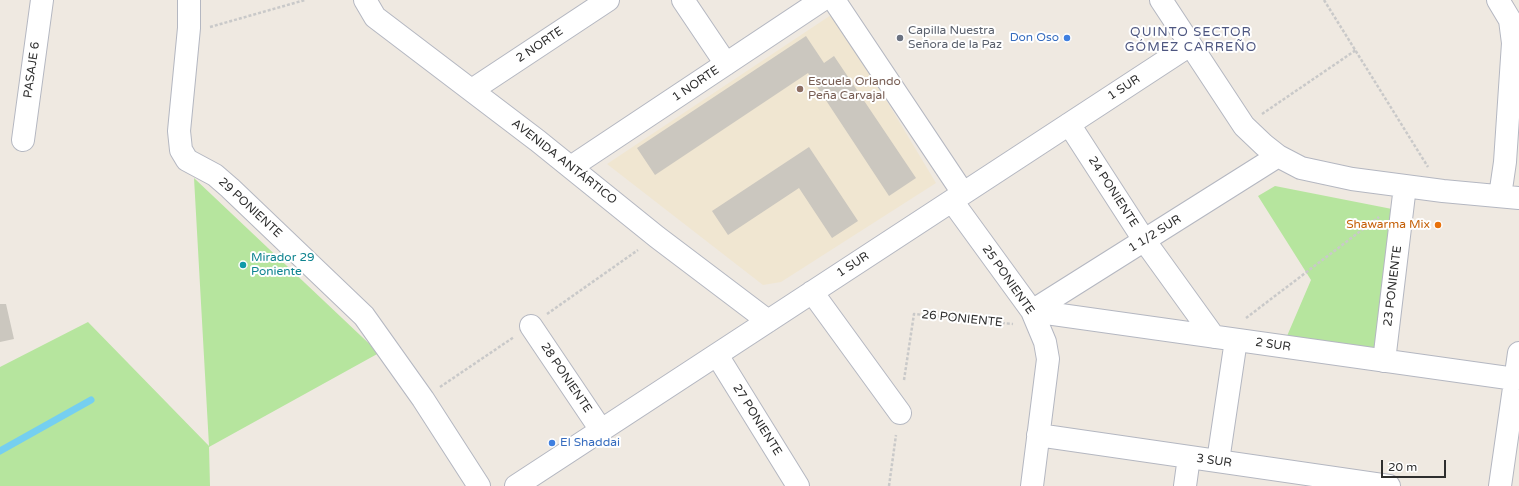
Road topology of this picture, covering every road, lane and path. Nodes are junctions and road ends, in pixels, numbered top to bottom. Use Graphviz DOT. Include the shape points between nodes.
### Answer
graph roads {
  1 [pos="42,0"];
  2 [pos="189,0"];
  3 [pos="305,0"];
  4 [pos="365,0"];
  5 [pos="683,0"];
  6 [pos="822,0"];
  7 [pos="834,0"];
  8 [pos="1161,0"];
  9 [pos="1324,0"];
  10 [pos="1498,0"];
  11 [pos="596,3"];
  12 [pos="215,27"];
  13 [pos="1190,45"];
  14 [pos="1356,50"];
  15 [pos="726,64"];
  16 [pos="472,90"];
  17 [pos="1069,124"];
  18 [pos="1244,126"];
  19 [pos="23,140"];
  20 [pos="1278,156"];
  21 [pos="571,167"];
  22 [pos="1443,191"];
  23 [pos="1405,192"];
  24 [pos="957,197"];
  25 [pos="1510,197"];
  26 [pos="1144,240"];
  27 [pos="812,292"];
  28 [pos="1036,319"];
  29 [pos="768,321"];
  30 [pos="531,326"];
  31 [pos="1223,338"];
  32 [pos="1519,354"];
  33 [pos="717,355"];
  34 [pos="1384,361"];
  35 [pos="1515,379"];
  36 [pos="900,413"];
  37 [pos="601,430"];
  38 [pos="1038,435"];
  39 [pos="1189,457"];
  40 [pos="1218,461"];
  41 [pos="1366,484"];
  42 [pos="479,486"];
  43 [pos="516,486"];
  44 [pos="798,486"];
  45 [pos="889,486"];
  46 [pos="1032,486"];
  47 [pos="1185,486"];
  48 [pos="1389,486"];
  49 [pos="1500,486"];
  1 -- 19 [label="street, PASAJE 6"];
  2 -- 42 [label="street, 29 PONIENTE" via="189,28 179,131 182,150 187,160 215,175 364,316 423,399"];
  3 -- 12 [label="path"];
  4 -- 16 [label="street, AVENIDA ANTÁRTICO" via="375,17"];
  5 -- 15 [label="street"];
  6 -- 15 [label="street, 1 NORTE"];
  7 -- 24 [label="street, 25 PONIENTE"];
  8 -- 13 [label="street"];
  9 -- 14 [label="path"];
  10 -- 25 [label="street" via="1510,20 1513,43 1505,162"];
  11 -- 16 [label="street, 2 NORTE"];
  13 -- 17 [label="street, 1 SUR"];
  13 -- 18 [label="street"];
  14 -- 18 [label="path"];
  14 -- 22 [label="path"];
  15 -- 21 [label="street, 1 NORTE"];
  16 -- 21 [label="street, AVENIDA ANTÁRTICO"];
  17 -- 24 [label="street, 1 SUR"];
  17 -- 26 [label="street, 24 PONIENTE"];
  18 -- 20 [label="street"];
  20 -- 23 [label="street" via="1301,168"];
  20 -- 26 [label="street, 1 1/2 SUR"];
  21 -- 29 [label="street, AVENIDA ANTÁRTICO" via="657,237"];
  22 -- 23 [label="street"];
  22 -- 25 [label="street"];
  23 -- 31 [label="path"];
  23 -- 34 [label="street, 23 PONIENTE"];
  24 -- 27 [label="street, 1 SUR"];
  24 -- 28 [label="street, 25 PONIENTE"];
  26 -- 28 [label="street, 1 1/2 SUR"];
  26 -- 31 [label="street, 24 PONIENTE"];
  27 -- 29 [label="street, 1 SUR"];
  27 -- 36 [label="street"];
  28 -- 31 [label="street, 2 SUR"];
  28 -- 36 [label="path, 26 PONIENTE" via="914,314"];
  28 -- 38 [label="street, 25 PONIENTE" via="1048,359"];
  29 -- 33 [label="street, 1 SUR"];
  30 -- 37 [label="street, 28 PONIENTE"];
  31 -- 34 [label="street, 2 SUR"];
  31 -- 40 [label="street"];
  32 -- 35 [label="street"];
  33 -- 37 [label="street, 1 SUR"];
  33 -- 44 [label="street, 27 PONIENTE"];
  34 -- 35 [label="street, 2 SUR"];
  35 -- 49 [label="street"];
  36 -- 45 [label="path, 26 PONIENTE"];
  37 -- 43 [label="street, 1 SUR"];
  38 -- 39 [label="street, 3 SUR"];
  38 -- 46 [label="street, 25 PONIENTE"];
  39 -- 40 [label="street, 3 SUR"];
  39 -- 47 [label="street"];
  40 -- 41 [label="street, 3 SUR"];
  41 -- 48 [label="street, 3 SUR"];
}
